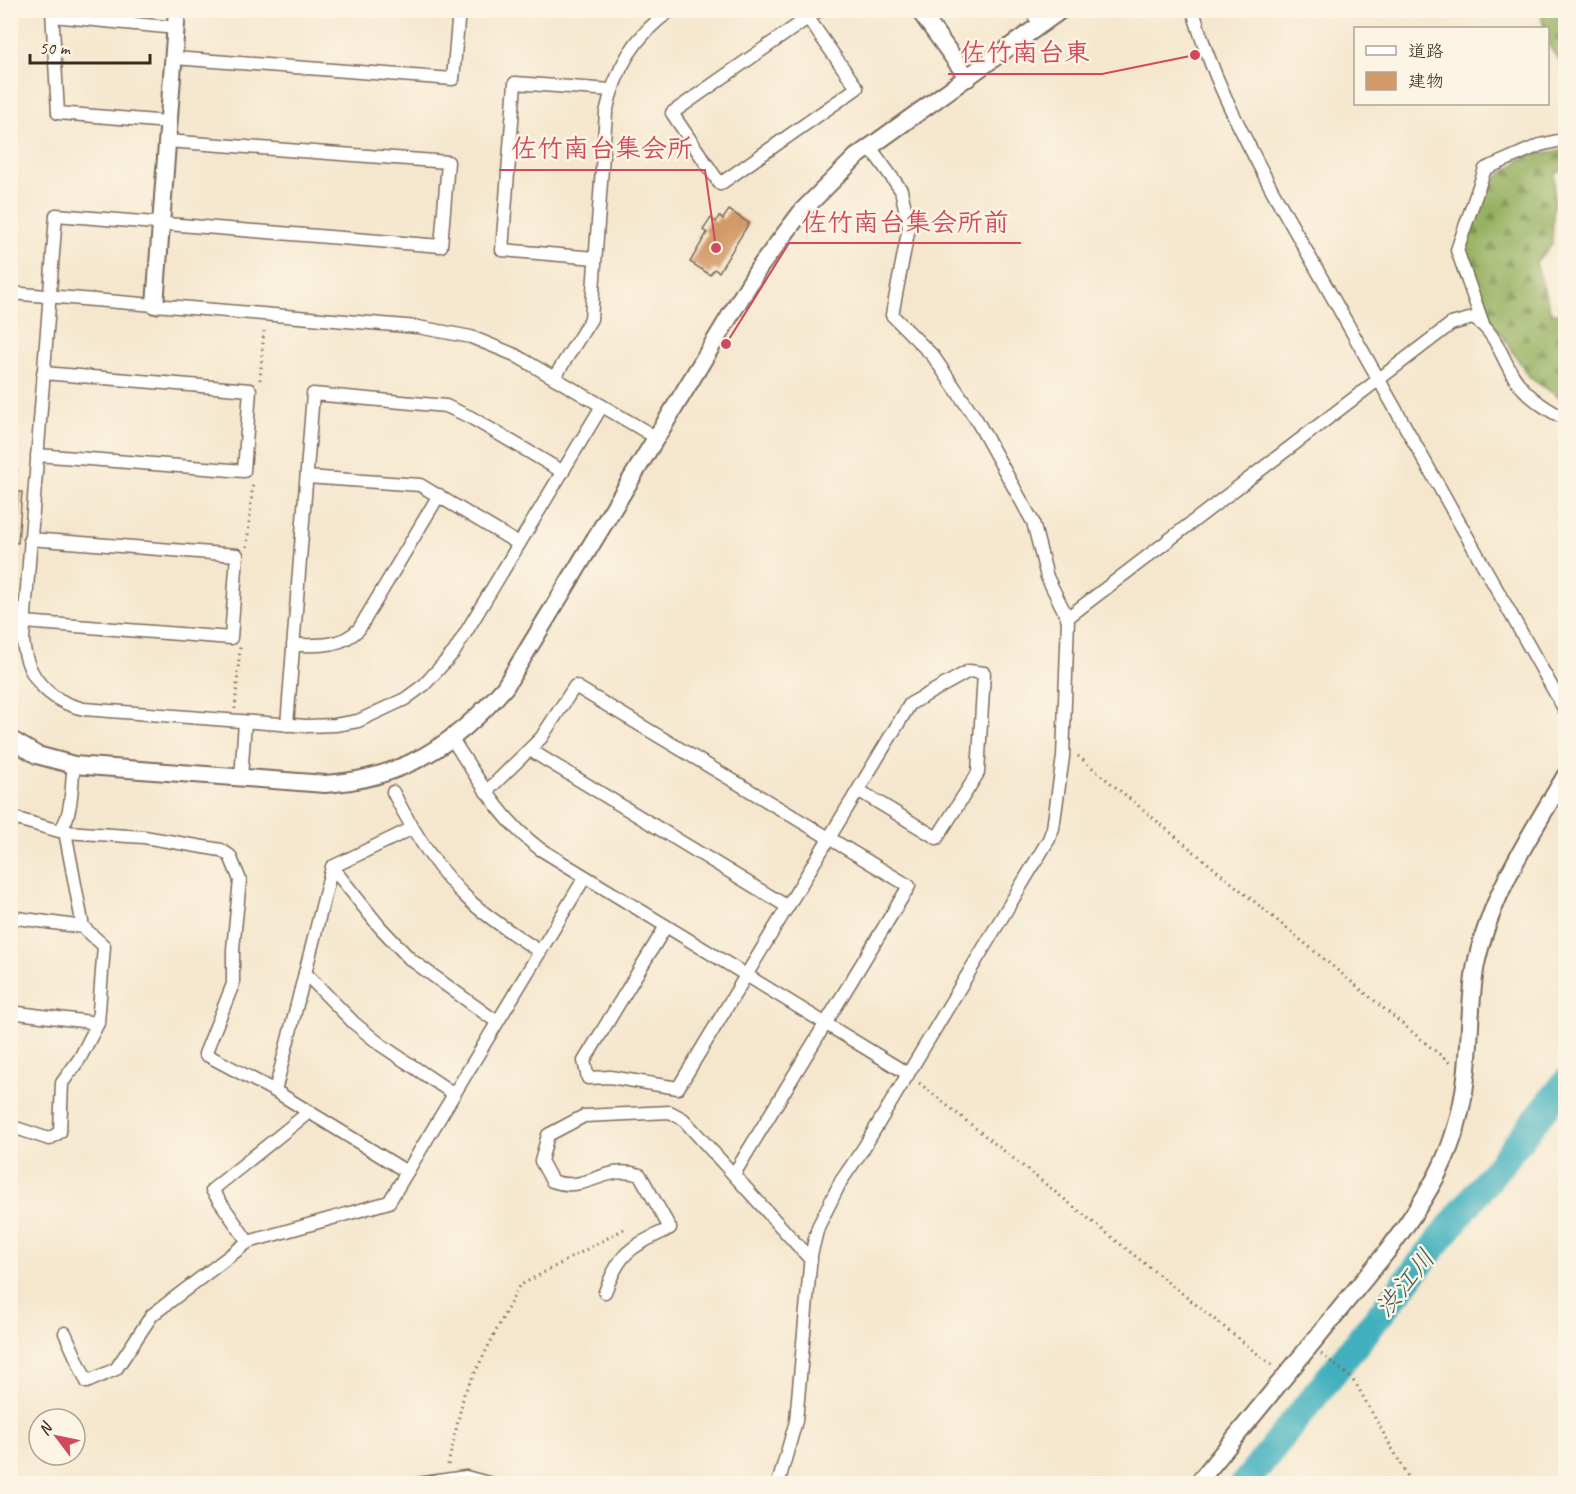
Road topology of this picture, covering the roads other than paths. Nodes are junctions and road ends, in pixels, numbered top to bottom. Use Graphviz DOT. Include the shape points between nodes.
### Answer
graph roads {
  1 [pos="177,10"];
  2 [pos="459,10"];
  3 [pos="819,10"];
  4 [pos="919,10"];
  5 [pos="1061,10"];
  6 [pos="1192,10"];
  7 [pos="664,13"];
  8 [pos="53,14"];
  9 [pos="808,18"];
  10 [pos="176,28"];
  11 [pos="174,57"];
  12 [pos="968,78"];
  13 [pos="611,90"];
  14 [pos="169,122"];
  15 [pos="1566,139"];
  16 [pos="167,141"];
  17 [pos="870,147"];
  18 [pos="161,223"];
  19 [pos="595,258"];
  20 [pos="10,293"];
  21 [pos="51,296"];
  22 [pos="154,305"];
  23 [pos="1483,324"];
  24 [pos="43,374"];
  25 [pos="554,378"];
  26 [pos="1378,378"];
  27 [pos="602,406"];
  28 [pos="1566,419"];
  29 [pos="657,438"];
  30 [pos="37,456"];
  31 [pos="563,472"];
  32 [pos="307,477"];
  33 [pos="439,495"];
  34 [pos="30,538"];
  35 [pos="519,544"];
  36 [pos="1067,618"];
  37 [pos="24,622"];
  38 [pos="293,645"];
  39 [pos="1566,712"];
  40 [pos="245,722"];
  41 [pos="287,725"];
  42 [pos="452,739"];
  43 [pos="10,740"];
  44 [pos="530,750"];
  45 [pos="74,765"];
  46 [pos="1566,775"];
  47 [pos="241,778"];
  48 [pos="858,790"];
  49 [pos="393,792"];
  50 [pos="486,792"];
  51 [pos="10,817"];
  52 [pos="65,829"];
  53 [pos="411,829"];
  54 [pos="829,838"];
  55 [pos="332,867"];
  56 [pos="585,877"];
  57 [pos="788,907"];
  58 [pos="10,916"];
  59 [pos="666,926"];
  60 [pos="83,927"];
  61 [pos="540,952"];
  62 [pos="305,973"];
  63 [pos="746,975"];
  64 [pos="10,1012"];
  65 [pos="497,1022"];
  66 [pos="98,1023"];
  67 [pos="825,1024"];
  68 [pos="908,1074"];
  69 [pos="275,1091"];
  70 [pos="454,1094"];
  71 [pos="309,1112"];
  72 [pos="10,1126"];
  73 [pos="407,1172"];
  74 [pos="734,1174"];
  75 [pos="248,1242"];
  76 [pos="811,1260"];
  77 [pos="605,1292"];
  78 [pos="65,1333"];
  79 [pos="417,1484"];
  80 [pos="492,1484"];
  81 [pos="778,1484"];
  82 [pos="1197,1484"];
  1 -- 10 [label="street"];
  2 -- 11 [label="street" via="453,80"];
  3 -- 9 [label="street"];
  4 -- 12 [label="street"];
  5 -- 12 [label="street"];
  6 -- 26 [label="street" via="1244,135"];
  7 -- 13 [label="street" via="625,57"];
  8 -- 10 [label="street"];
  8 -- 14 [label="street" via="58,113"];
  9 -- 9 [label="street" via="672,113 720,184 856,88"];
  10 -- 11 [label="street"];
  11 -- 14 [label="street"];
  12 -- 17 [label="street"];
  13 -- 19 [label="street"];
  13 -- 19 [label="street" via="515,83 502,250"];
  14 -- 16 [label="street"];
  15 -- 23 [label="street" via="1540,145 1485,169 1457,250"];
  16 -- 18 [label="street"];
  16 -- 18 [label="street" via="448,162 441,246"];
  17 -- 29 [label="street" via="825,185 778,240"];
  17 -- 36 [label="street" via="901,190 909,227 892,315 933,356 976,420 1033,522 1047,577"];
  18 -- 21 [label="street" via="56,215"];
  18 -- 22 [label="street"];
  19 -- 25 [label="street" via="591,319"];
  20 -- 21 [label="street"];
  21 -- 22 [label="street"];
  21 -- 24 [label="street"];
  22 -- 25 [label="street" via="447,332 507,351"];
  23 -- 26 [label="street" via="1473,318 1451,324"];
  23 -- 28 [label="street" via="1514,376 1548,410"];
  24 -- 30 [label="street"];
  24 -- 30 [label="street" via="250,390 246,448 244,471"];
  25 -- 27 [label="street"];
  26 -- 36 [label="street"];
  26 -- 39 [label="street"];
  27 -- 29 [label="street"];
  27 -- 31 [label="street"];
  29 -- 42 [label="street" via="505,687 482,714"];
  30 -- 34 [label="street"];
  31 -- 32 [label="street" via="446,406 313,394"];
  31 -- 35 [label="street"];
  32 -- 33 [label="street" via="420,485"];
  32 -- 38 [label="street"];
  33 -- 35 [label="street"];
  33 -- 38 [label="street" via="359,629 344,642 333,645"];
  34 -- 37 [label="street"];
  34 -- 37 [label="street" via="237,555 232,626 231,638"];
  35 -- 41 [label="street" via="454,652 424,685 405,699 358,721"];
  36 -- 68 [label="street" via="1063,757 1053,828"];
  37 -- 40 [label="street" via="24,652 31,673 45,691 64,703 84,709"];
  38 -- 41 [label="street"];
  40 -- 41 [label="street"];
  40 -- 47 [label="street"];
  42 -- 47 [label="street" via="419,759 352,782"];
  42 -- 50 [label="street"];
  43 -- 45 [label="street" via="37,756"];
  44 -- 50 [label="street"];
  44 -- 54 [label="street" via="575,686"];
  44 -- 57 [label="street"];
  45 -- 47 [label="street"];
  45 -- 52 [label="street"];
  46 -- 82 [label="street" via="1502,887 1486,927 1476,964 1459,1120 1444,1166 1419,1209"];
  48 -- 48 [label="street" via="910,704 969,671 984,673 978,772 937,838"];
  48 -- 54 [label="street"];
  49 -- 53 [label="street"];
  50 -- 56 [label="street" via="525,837"];
  51 -- 52 [label="street" via="59,831"];
  52 -- 60 [label="street"];
  52 -- 69 [label="street" via="155,839 221,850 230,856 240,880 232,984 205,1054"];
  53 -- 55 [label="street"];
  53 -- 61 [label="street" via="429,856 470,901"];
  54 -- 57 [label="street"];
  54 -- 67 [label="street" via="909,886"];
  55 -- 62 [label="street"];
  55 -- 65 [label="street" via="410,959"];
  56 -- 59 [label="street"];
  56 -- 61 [label="street"];
  57 -- 63 [label="street"];
  58 -- 60 [label="street"];
  59 -- 63 [label="street"];
  59 -- 63 [label="street" via="584,1061 588,1078 610,1077 678,1088"];
  60 -- 66 [label="street" via="104,946"];
  61 -- 65 [label="street"];
  62 -- 69 [label="street"];
  62 -- 70 [label="street" via="381,1045"];
  63 -- 67 [label="street"];
  64 -- 66 [label="street"];
  65 -- 70 [label="street"];
  66 -- 72 [label="street" via="62,1083 60,1132 49,1140"];
  67 -- 68 [label="street"];
  67 -- 74 [label="street"];
  68 -- 76 [label="street" via="827,1206"];
  69 -- 71 [label="street"];
  70 -- 73 [label="street"];
  71 -- 73 [label="street"];
  71 -- 75 [label="street" via="212,1190"];
  73 -- 75 [label="street" via="389,1202"];
  74 -- 76 [label="street"];
  74 -- 77 [label="street" via="683,1119 670,1112 584,1116 548,1135 541,1161 552,1181 567,1187 624,1170 640,1175 670,1228 628,1249"];
  75 -- 78 [label="street" via="152,1315 116,1369 87,1382"];
  76 -- 81 [label="street" via="796,1421"];
  79 -- 80 [label="street" via="466,1477"];
}
